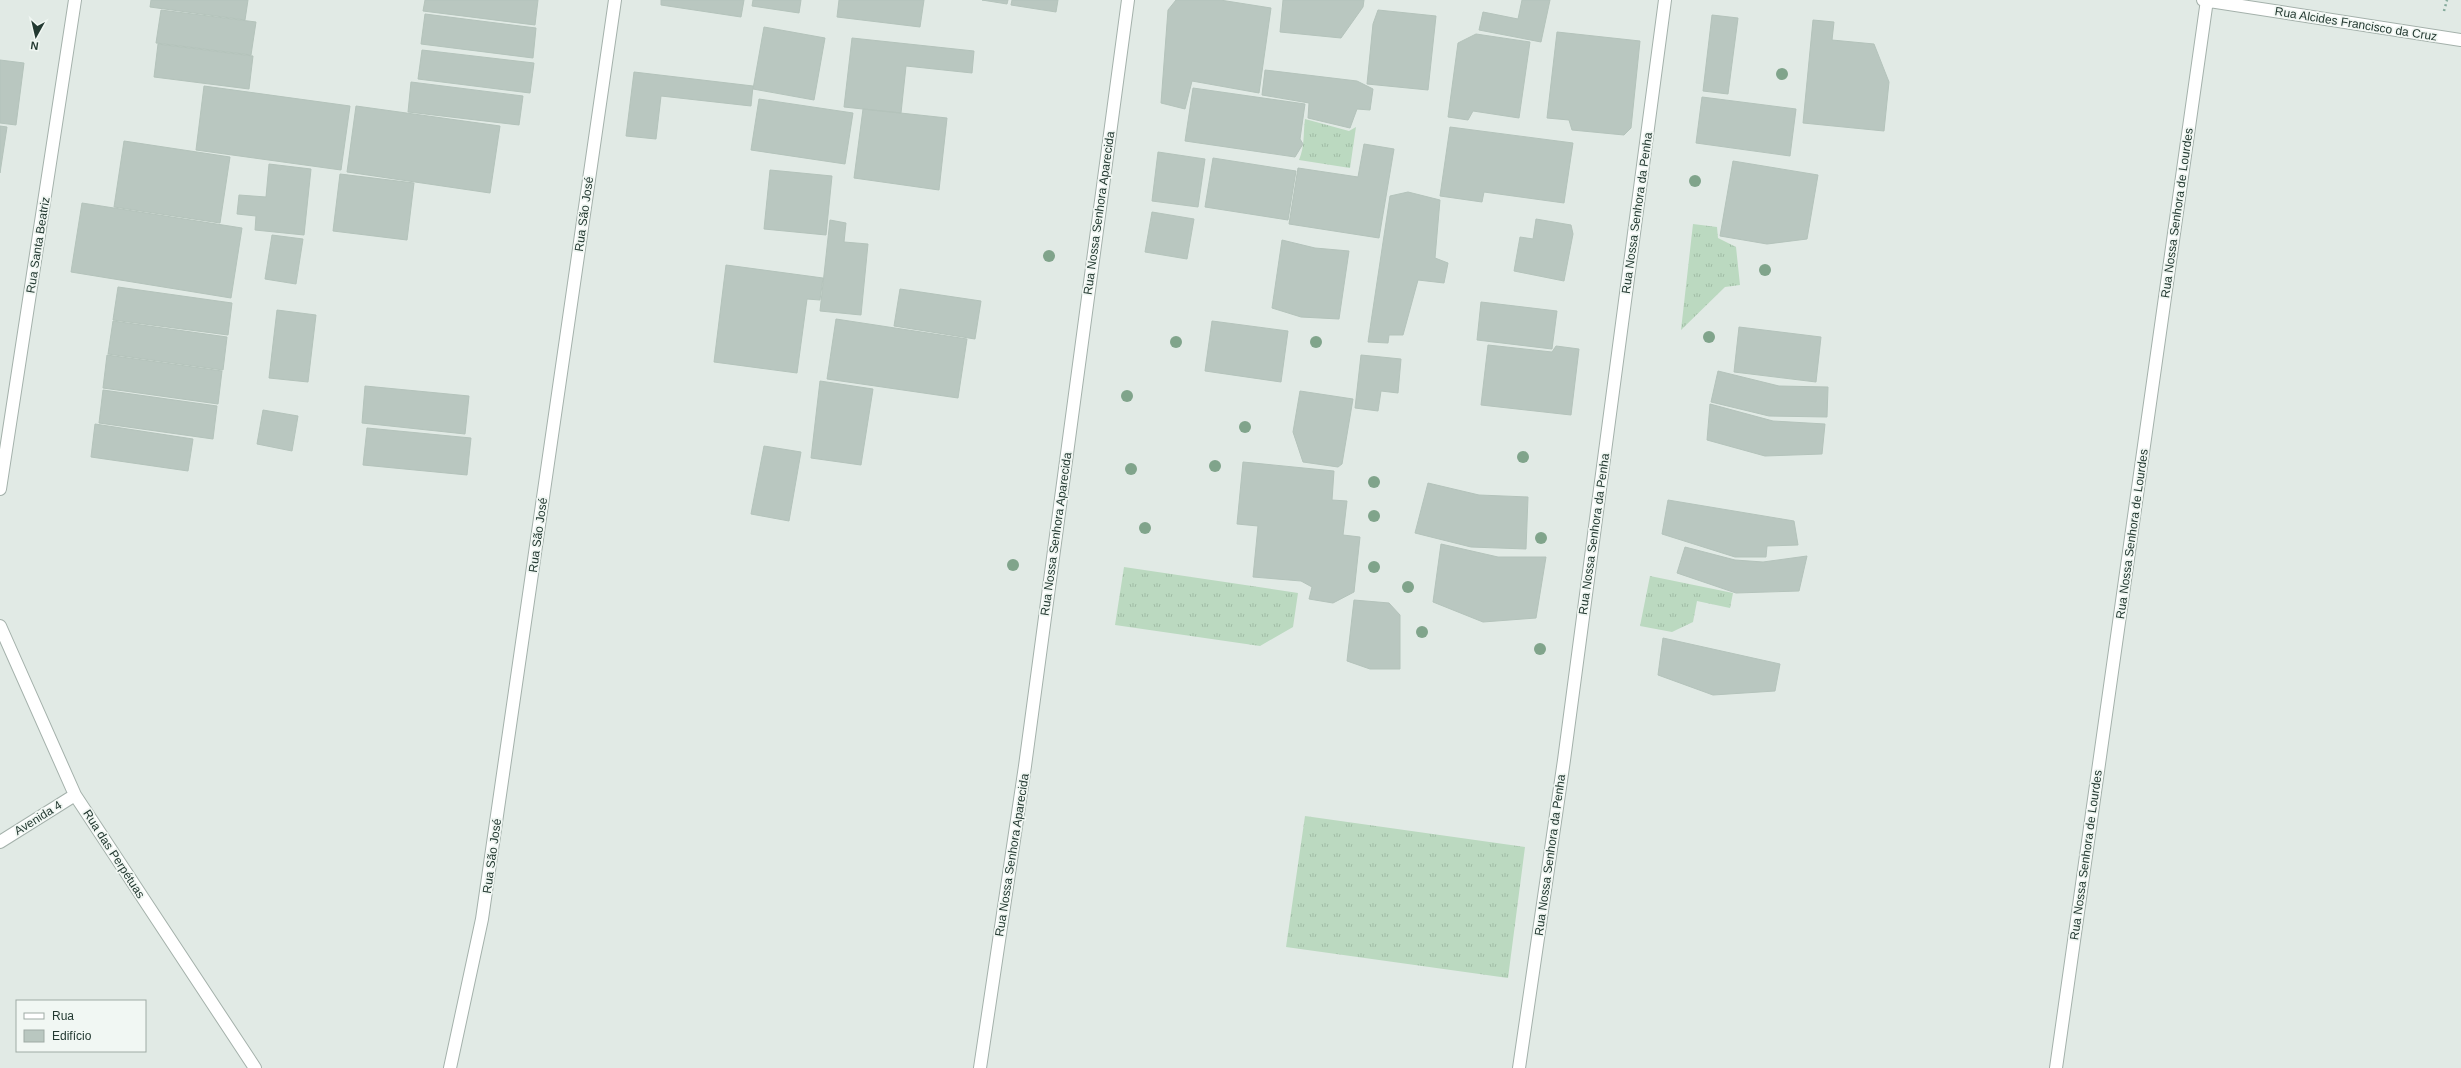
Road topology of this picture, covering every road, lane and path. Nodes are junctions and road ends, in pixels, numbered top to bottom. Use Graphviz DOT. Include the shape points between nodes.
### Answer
graph roads {
  1 [pos="75,0"];
  2 [pos="615,0"];
  3 [pos="1128,0"];
  4 [pos="1665,0"];
  5 [pos="2204,0"];
  6 [pos="2207,0"];
  7 [pos="2461,40"];
  8 [pos="0,489"];
  9 [pos="0,626"];
  10 [pos="75,795"];
  11 [pos="0,842"];
  12 [pos="256,1068"];
  13 [pos="450,1068"];
  14 [pos="980,1068"];
  15 [pos="1519,1068"];
  16 [pos="2056,1068"];
  1 -- 8 [label="street, Rua Santa Beatriz"];
  2 -- 13 [label="street, Rua São José" via="482,919"];
  3 -- 14 [label="street, Rua Nossa Senhora Aparecida" via="1027,758"];
  4 -- 15 [label="street, Rua Nossa Senhora da Penha" via="1565,752"];
  5 -- 6 [label="street, Rua Alcides Francisco da Cruz"];
  6 -- 7 [label="street, Rua Alcides Francisco da Cruz"];
  6 -- 16 [label="street, Rua Nossa Senhora de Lourdes"];
  9 -- 10 [label="street, Rua das Perpétuas"];
  10 -- 11 [label="street, Avenida 4"];
  10 -- 12 [label="street, Rua das Perpétuas"];
}
